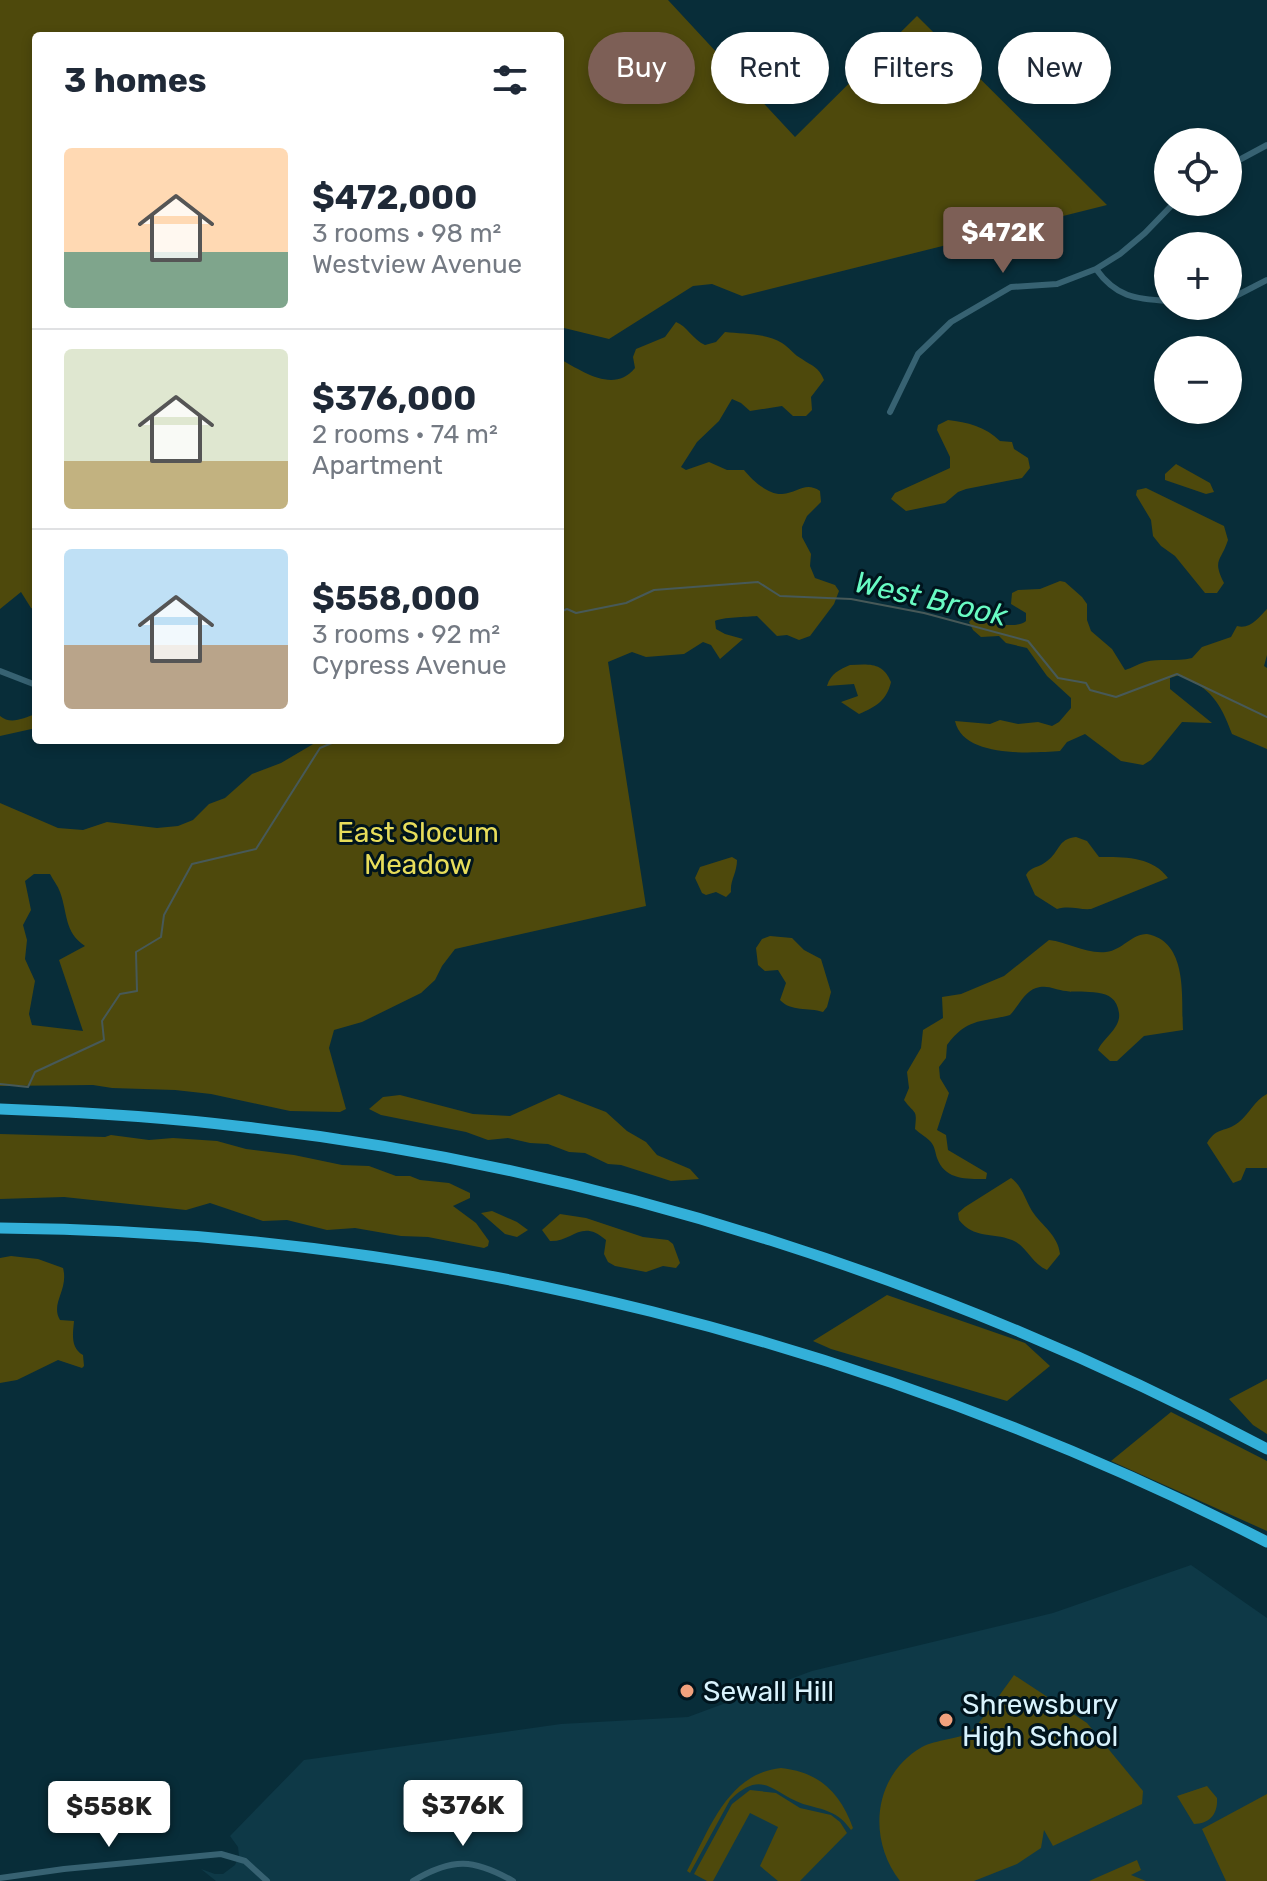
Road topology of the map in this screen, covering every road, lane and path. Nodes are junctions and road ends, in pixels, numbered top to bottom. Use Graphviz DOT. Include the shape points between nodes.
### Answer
graph roads {
  1 [pos="1267,145"];
  2 [pos="1242,158"];
  3 [pos="1161,216"];
  4 [pos="1096,269"];
  5 [pos="1267,280"];
  6 [pos="1242,293"];
  7 [pos="1154,300"];
  8 [pos="890,412"];
  9 [pos="0,671"];
  10 [pos="32,683"];
  11 [pos="0,1109"];
  12 [pos="0,1228"];
  13 [pos="1267,1449"];
  14 [pos="1267,1542"];
  15 [pos="64,1869"];
  16 [pos="0,1878"];
  17 [pos="63,1880"];
  18 [pos="267,1881"];
  19 [pos="413,1881"];
  20 [pos="513,1881"];
  1 -- 2 [label="street"];
  3 -- 4 [label="street"];
  4 -- 7 [label="street" via="1122,293"];
  4 -- 8 [label="street" via="1057,284 1011,287 951,322 918,354"];
  5 -- 6 [label="street"];
  9 -- 10 [label="street"];
  11 -- 13 [label="highway" via="148,1117 330,1138 432,1155 650,1205 922,1292 1070,1353"];
  12 -- 14 [label="highway" via="177,1236 321,1251 492,1277 646,1311 785,1348 976,1413 1108,1467"];
  15 -- 16 [label="street"];
  15 -- 17 [label="street"];
  15 -- 18 [label="street" via="221,1854 245,1861"];
  19 -- 20 [label="street" via="459,1862 480,1864"];
}
